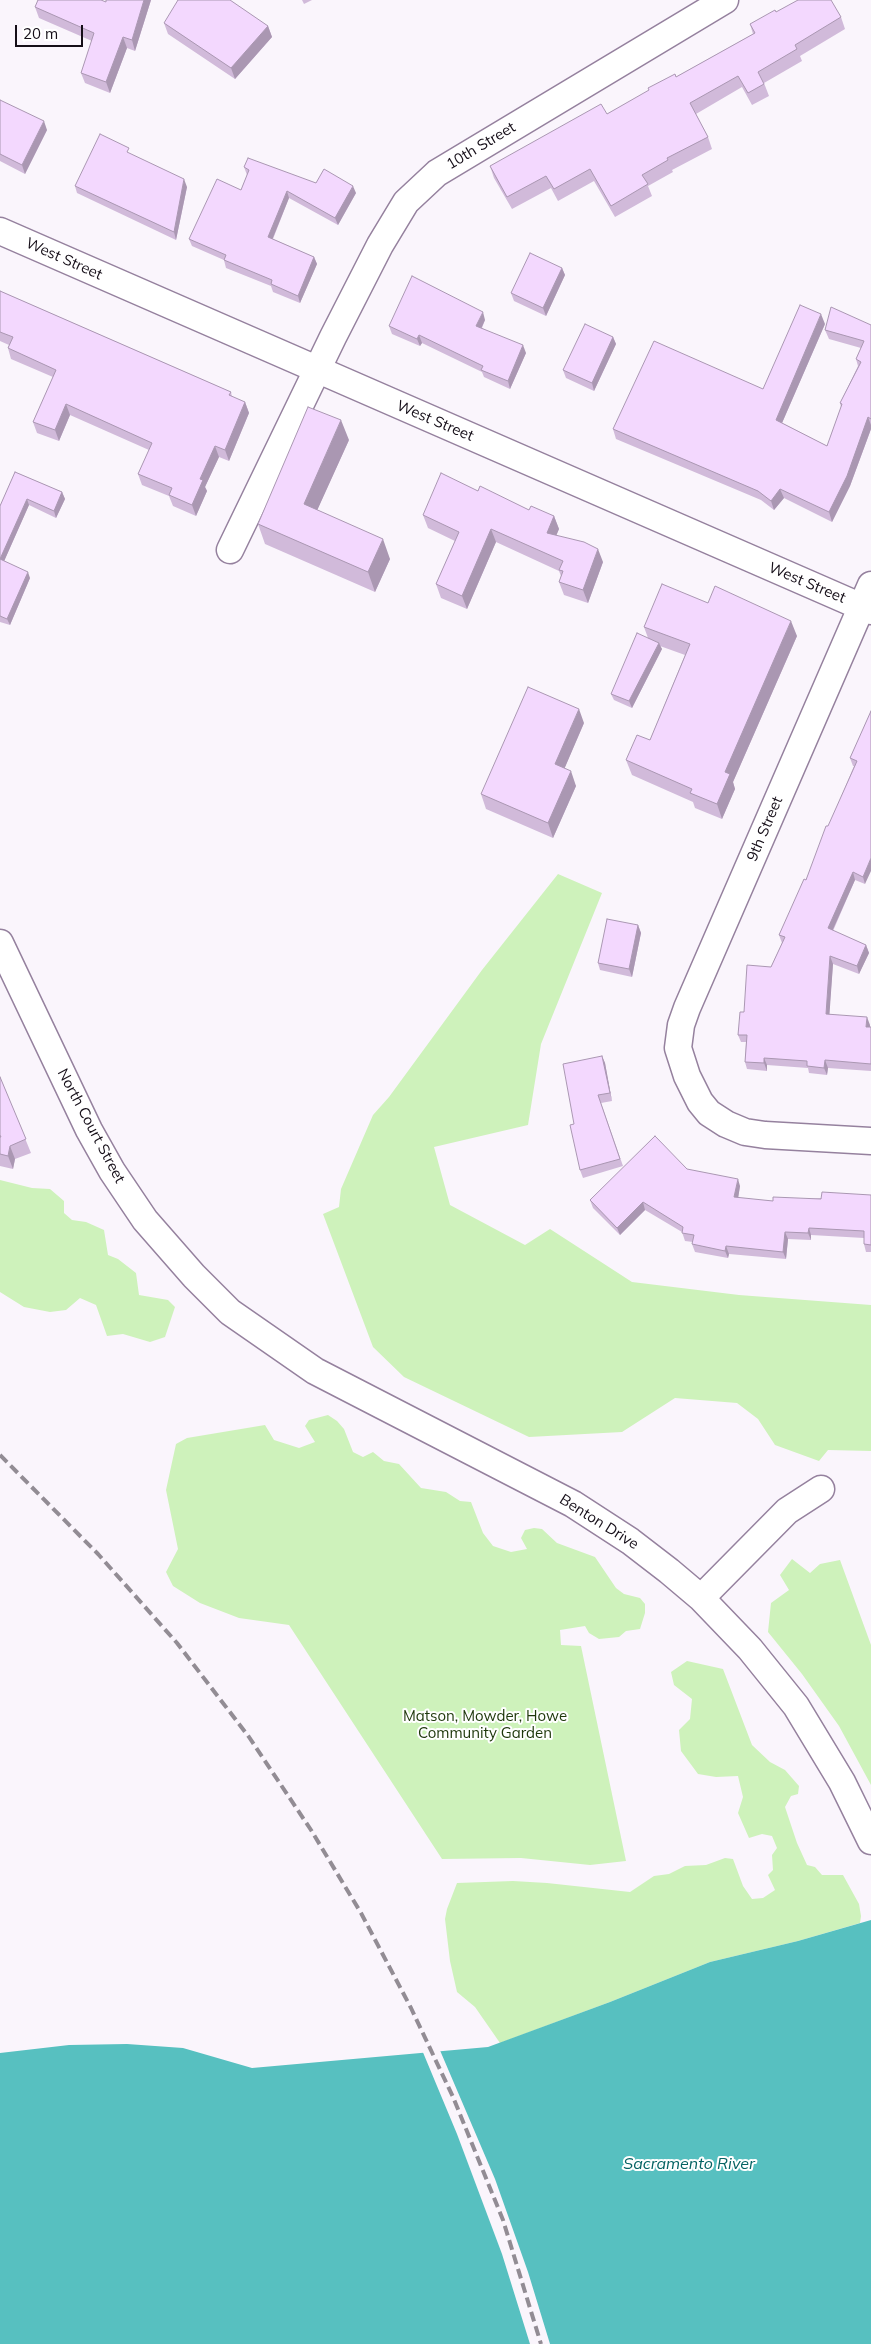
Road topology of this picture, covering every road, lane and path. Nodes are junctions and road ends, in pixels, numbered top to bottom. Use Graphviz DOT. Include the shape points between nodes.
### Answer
graph roads {
  1 [pos="725,0"];
  2 [pos="0,231"];
  3 [pos="318,371"];
  4 [pos="230,550"];
  5 [pos="868,601"];
  6 [pos="0,943"];
  7 [pos="871,1141"];
  8 [pos="230,1312"];
  9 [pos="820,1489"];
  10 [pos="701,1598"];
  11 [pos="871,1841"];
  1 -- 3 [label="street, 10th Street" via="445,168 424,184 406,202 384,238"];
  2 -- 3 [label="street, West Street"];
  3 -- 4 [label="street, 10th Street"];
  3 -- 5 [label="street, West Street"];
  5 -- 7 [label="street, 9th Street" via="687,1008 678,1048 700,1102 709,1113 726,1124 745,1132 765,1135"];
  6 -- 8 [label="street, North Court Street" via="112,1171 145,1220"];
  8 -- 10 [label="street, Benton Drive" via="341,1386 580,1509 642,1549"];
  9 -- 10 [label="street" via="787,1511"];
  10 -- 11 [label="street, Benton Drive" via="750,1649 796,1706 838,1775"];
}
